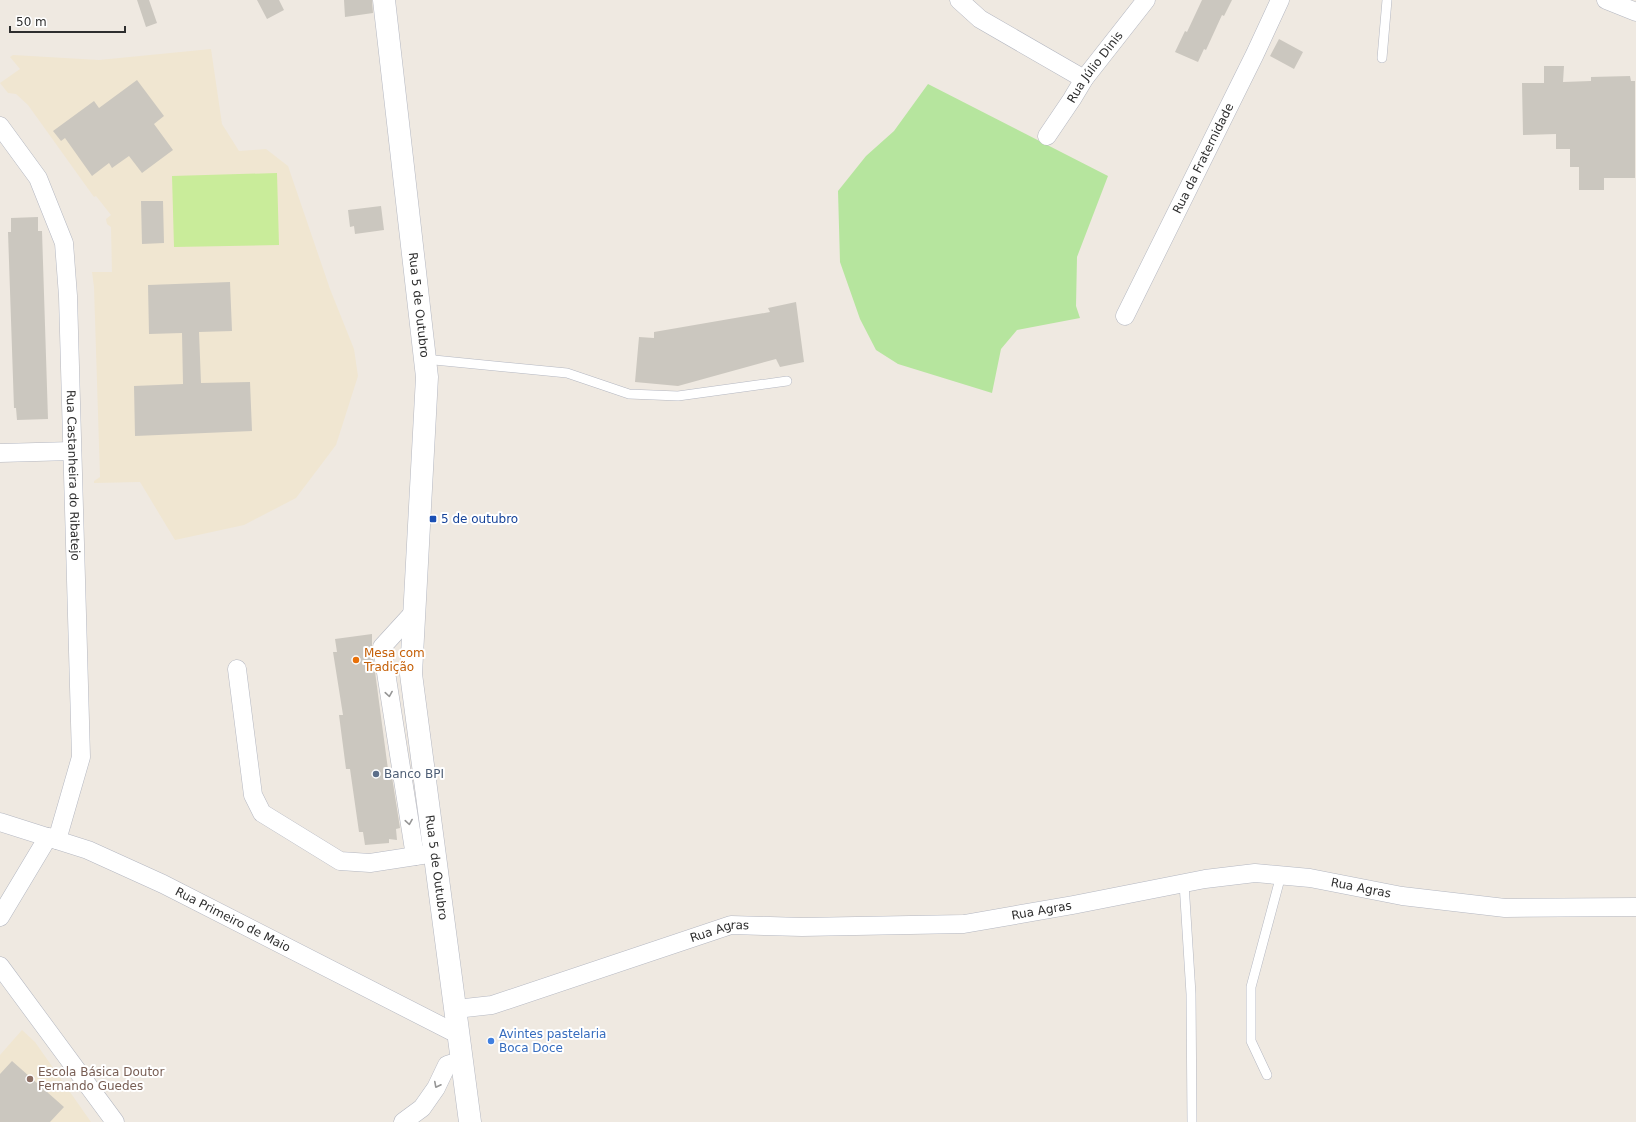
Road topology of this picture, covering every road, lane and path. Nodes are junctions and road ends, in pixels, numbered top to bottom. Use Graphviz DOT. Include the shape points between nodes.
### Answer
graph roads {
  1 [pos="384,0"];
  2 [pos="959,0"];
  3 [pos="1146,0"];
  4 [pos="1280,0"];
  5 [pos="1387,0"];
  6 [pos="1606,0"];
  7 [pos="1636,12"];
  8 [pos="1382,58"];
  9 [pos="1084,79"];
  10 [pos="0,126"];
  11 [pos="1046,136"];
  12 [pos="1125,316"];
  13 [pos="424,359"];
  14 [pos="787,381"];
  15 [pos="72,451"];
  16 [pos="0,453"];
  17 [pos="414,612"];
  18 [pos="237,668"];
  19 [pos="0,822"];
  20 [pos="52,839"];
  21 [pos="425,854"];
  22 [pos="1280,875"];
  23 [pos="1184,883"];
  24 [pos="1636,906"];
  25 [pos="0,917"];
  26 [pos="0,966"];
  27 [pos="456,1009"];
  28 [pos="459,1035"];
  29 [pos="462,1060"];
  30 [pos="1268,1075"];
  31 [pos="115,1122"];
  32 [pos="403,1122"];
  33 [pos="470,1122"];
  34 [pos="1192,1122"];
  1 -- 13 [label="street, Rua 5 de Outubro"];
  2 -- 9 [label="street" via="980,19"];
  3 -- 9 [label="street, Rua Júlio Dinis"];
  4 -- 12 [label="street, Rua da Fraternidade"];
  5 -- 8 [label="lane"];
  6 -- 7 [label="street"];
  9 -- 11 [label="street, Rua Júlio Dinis"];
  10 -- 15 [label="street, Rua Castanheira do Ribatejo" via="38,178 64,243"];
  13 -- 14 [label="lane" via="567,373 629,394 678,396"];
  13 -- 17 [label="street, Rua 5 de Outubro" via="426,376"];
  15 -- 16 [label="street"];
  15 -- 20 [label="street, Rua Castanheira do Ribatejo" via="81,757"];
  17 -- 21 [label="street, Rua 5 de Outubro" via="411,674"];
  17 -- 21 [label="street, Rua 5 de Outubro, one-way" via="382,647"];
  18 -- 21 [label="street" via="254,795 262,813 340,861 370,863"];
  19 -- 20 [label="street, Rua Primeiro de Maio"];
  20 -- 25 [label="street, Rua Castanheira do Ribatejo"];
  20 -- 28 [label="street, Rua Primeiro de Maio" via="88,850 163,884"];
  21 -- 27 [label="street, Rua 5 de Outubro"];
  22 -- 23 [label="street, Rua Agras" via="1255,873"];
  22 -- 24 [label="street, Rua Agras" via="1310,878 1402,896 1505,908"];
  22 -- 30 [label="lane" via="1250,987 1252,1041"];
  23 -- 27 [label="street, Rua Agras" via="964,924 802,927 731,925 492,1005"];
  23 -- 34 [label="lane" via="1191,994"];
  26 -- 31 [label="street"];
  27 -- 28 [label="street, Rua 5 de Outubro"];
  28 -- 29 [label="street, Rua 5 de Outubro"];
  29 -- 32 [label="street, one-way" via="447,1064 436,1088 422,1108"];
  29 -- 33 [label="street, Rua 5 de Outubro"];
}
